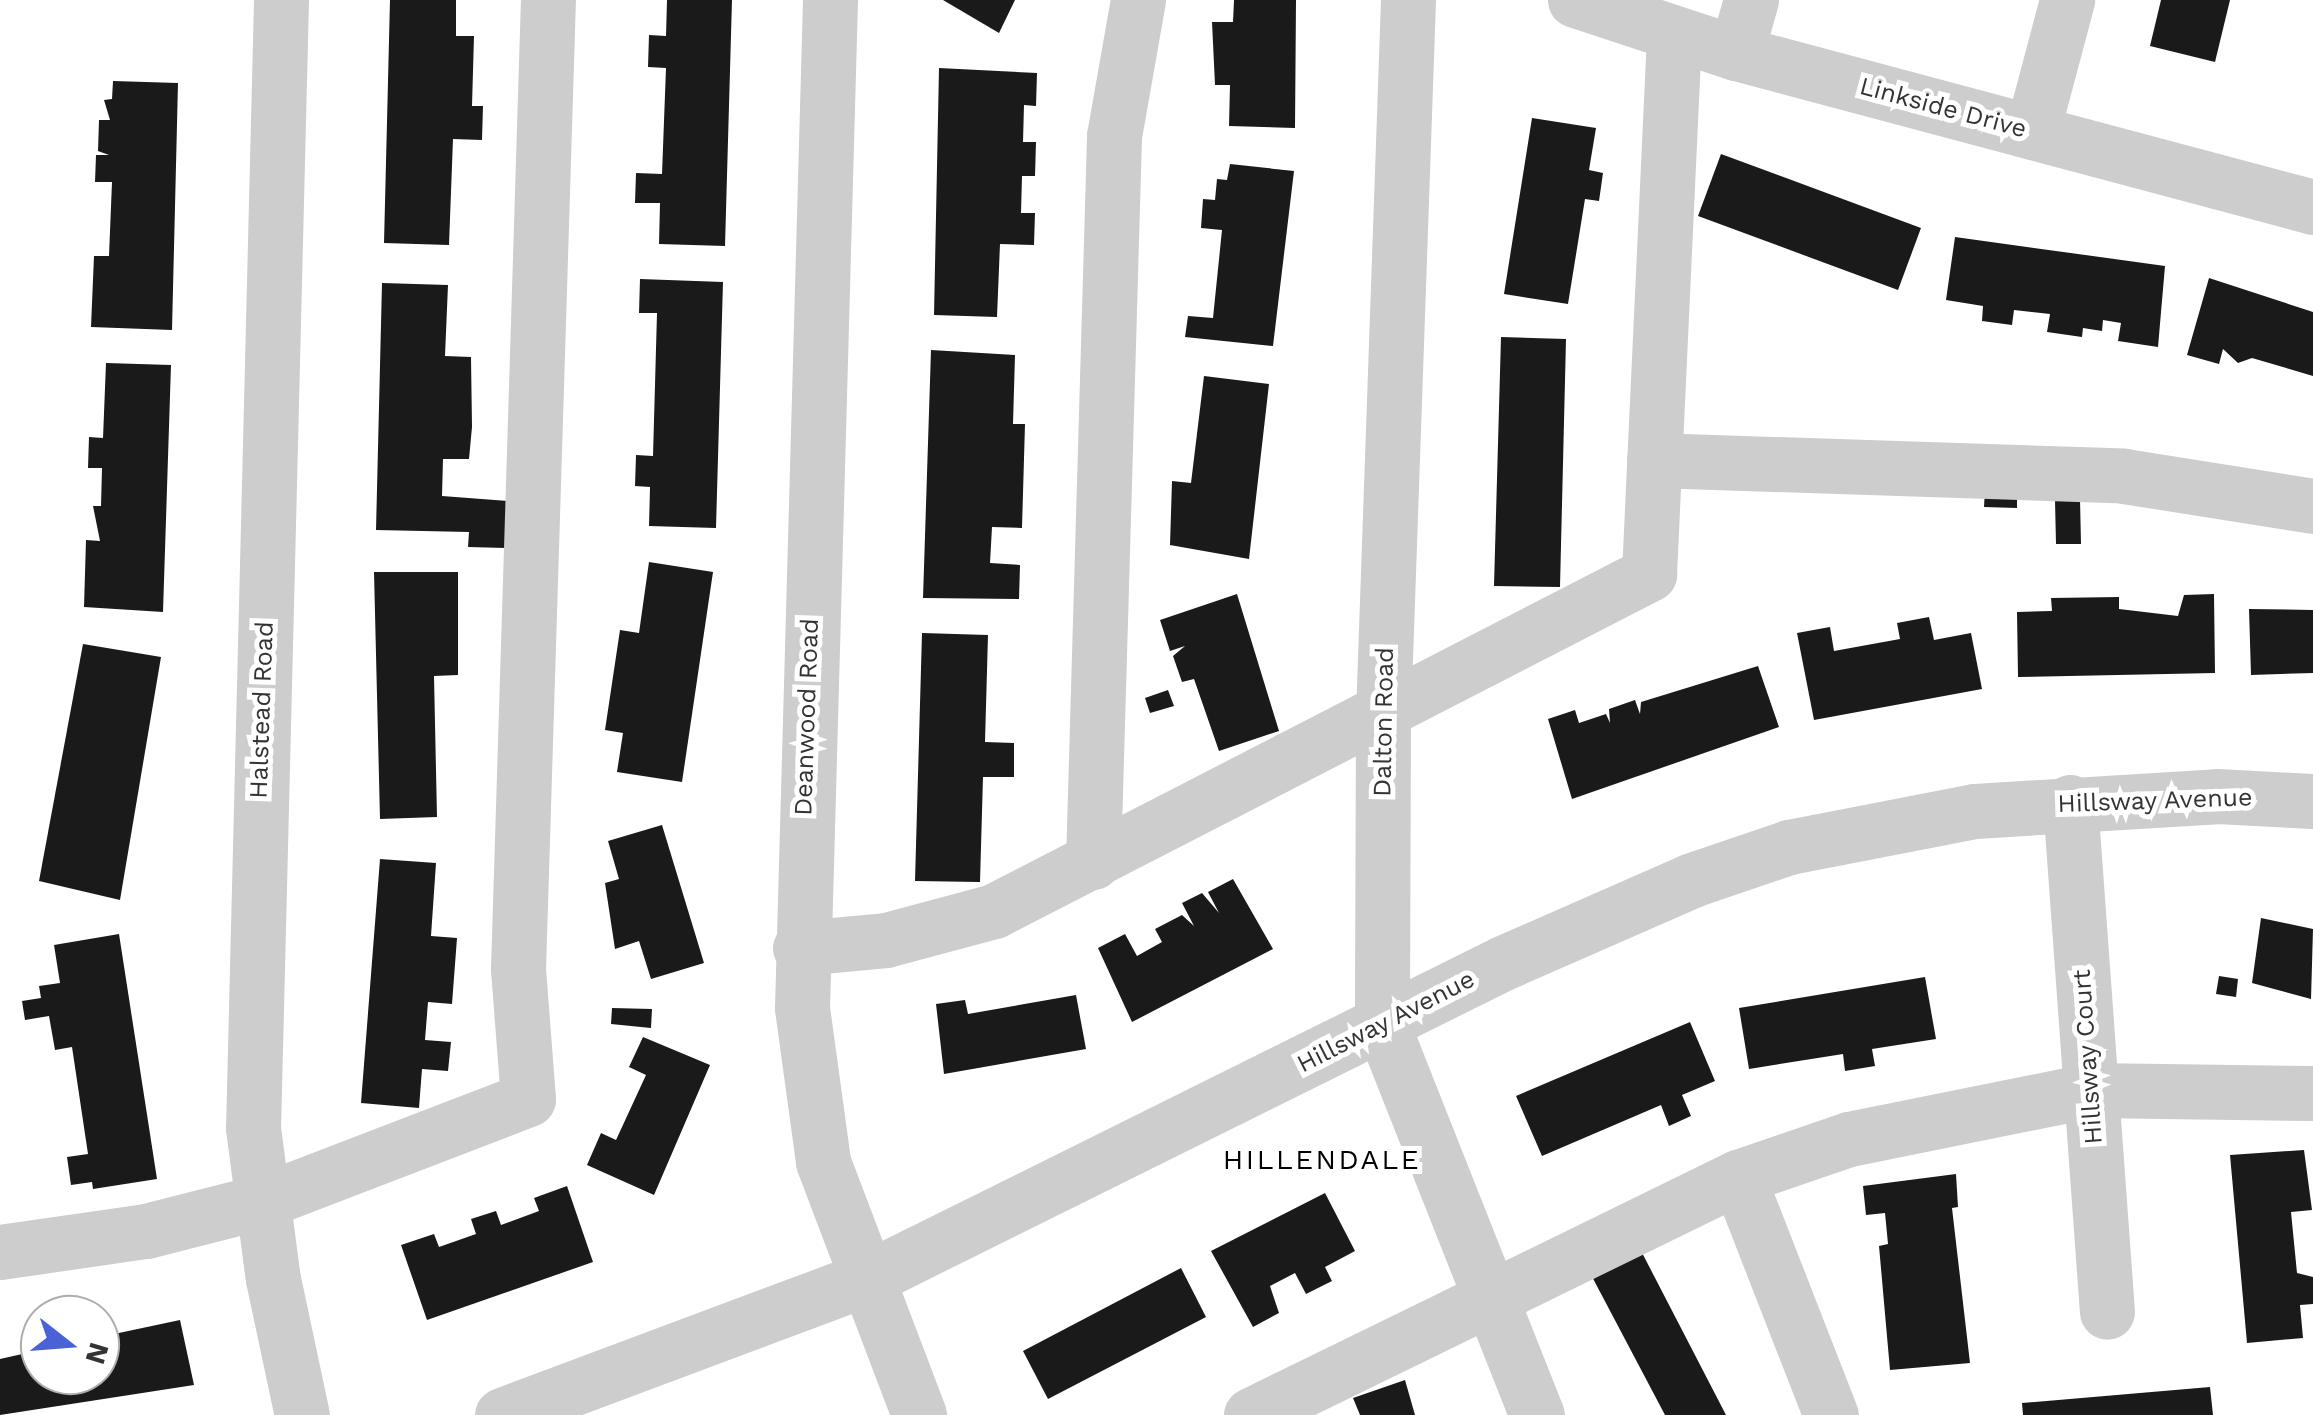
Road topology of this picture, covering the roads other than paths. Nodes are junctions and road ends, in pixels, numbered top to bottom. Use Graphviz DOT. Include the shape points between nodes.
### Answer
graph roads {
  1 [pos="281,0"];
  2 [pos="548,0"];
  3 [pos="830,0"];
  4 [pos="1138,0"];
  5 [pos="1408,0"];
  6 [pos="1575,0"];
  7 [pos="1751,0"];
  8 [pos="2067,0"];
  9 [pos="1674,34"];
  10 [pos="1736,53"];
  11 [pos="2032,132"];
  12 [pos="2313,206"];
  13 [pos="1654,460"];
  14 [pos="2313,506"];
  15 [pos="1383,717"];
  16 [pos="2313,801"];
  17 [pos="2070,802"];
  18 [pos="1093,862"];
  19 [pos="800,948"];
  20 [pos="1382,1024"];
  21 [pos="2091,1090"];
  22 [pos="2313,1093"];
  23 [pos="1738,1177"];
  24 [pos="260,1202"];
  25 [pos="0,1252"];
  26 [pos="864,1280"];
  27 [pos="1490,1299"];
  28 [pos="2107,1312"];
  29 [pos="302,1415"];
  30 [pos="502,1415"];
  31 [pos="919,1415"];
  32 [pos="1251,1415"];
  33 [pos="1537,1415"];
  34 [pos="1831,1415"];
  1 -- 24 [label="street, Halstead Road" via="253,1042"];
  2 -- 24 [label="street" via="518,969 528,1099"];
  3 -- 19 [label="street, Deanwood Road"];
  4 -- 18 [label="street" via="1114,136"];
  5 -- 15 [label="street, Dalton Road"];
  6 -- 9 [label="street, Linkside Drive"];
  7 -- 10 [label="street"];
  8 -- 11 [label="street"];
  9 -- 10 [label="street, Linkside Drive"];
  9 -- 13 [label="street"];
  10 -- 11 [label="street, Linkside Drive"];
  11 -- 12 [label="street, Linkside Drive"];
  13 -- 14 [label="street" via="2124,476"];
  13 -- 15 [label="street" via="1648,574"];
  15 -- 18 [label="street"];
  15 -- 20 [label="street, Dalton Road"];
  16 -- 17 [label="street, Hillsway Avenue"];
  17 -- 20 [label="street, Hillsway Avenue" via="1886,824 1789,847 1594,920"];
  17 -- 21 [label="street, Hillsway Court"];
  18 -- 19 [label="street" via="948,926"];
  19 -- 26 [label="street, Deanwood Road" via="814,1122"];
  20 -- 26 [label="street, Hillsway Avenue"];
  20 -- 27 [label="street, Dalton Road"];
  21 -- 22 [label="street"];
  21 -- 23 [label="street" via="1849,1138"];
  21 -- 28 [label="street, Hillsway Court"];
  23 -- 27 [label="street"];
  23 -- 34 [label="street"];
  24 -- 25 [label="street" via="146,1232"];
  24 -- 29 [label="street, Halstead Road"];
  26 -- 30 [label="street, Hillsway Avenue"];
  26 -- 31 [label="street, Deanwood Road"];
  27 -- 32 [label="street"];
  27 -- 33 [label="street, Dalton Road"];
}
